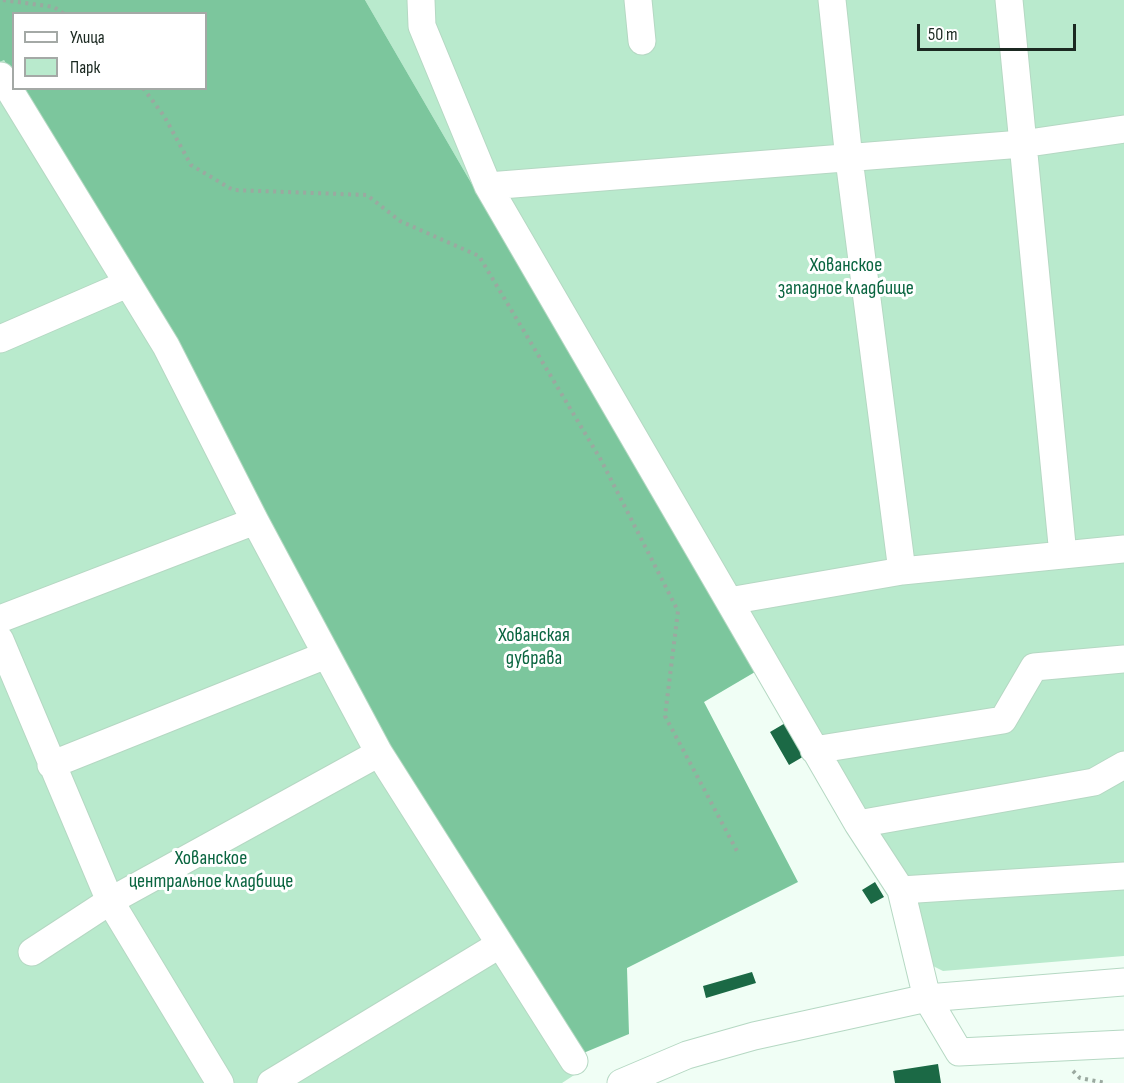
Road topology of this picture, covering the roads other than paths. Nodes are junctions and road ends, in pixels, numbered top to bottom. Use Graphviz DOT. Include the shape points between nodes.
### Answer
graph roads {
  1 [pos="421,0"];
  2 [pos="638,0"];
  3 [pos="832,0"];
  4 [pos="1009,0"];
  5 [pos="642,41"];
  6 [pos="1,76"];
  7 [pos="1124,129"];
  8 [pos="1022,144"];
  9 [pos="849,159"];
  10 [pos="488,186"];
  11 [pos="127,284"];
  12 [pos="0,339"];
  13 [pos="255,521"];
  14 [pos="1124,549"];
  15 [pos="1063,555"];
  16 [pos="902,571"];
  17 [pos="729,601"];
  18 [pos="0,619"];
  19 [pos="0,640"];
  20 [pos="327,655"];
  21 [pos="1124,659"];
  22 [pos="814,750"];
  23 [pos="379,753"];
  24 [pos="51,765"];
  25 [pos="1124,765"];
  26 [pos="858,824"];
  27 [pos="1124,876"];
  28 [pos="901,890"];
  29 [pos="110,901"];
  30 [pos="499,945"];
  31 [pos="32,952"];
  32 [pos="1124,982"];
  33 [pos="927,998"];
  34 [pos="1124,1044"];
  35 [pos="574,1061"];
  36 [pos="220,1083"];
  37 [pos="271,1083"];
  38 [pos="621,1083"];
  1 -- 10 [label="street" via="422,26"];
  2 -- 5 [label="street"];
  3 -- 9 [label="street"];
  4 -- 8 [label="street"];
  6 -- 11 [label="street"];
  7 -- 8 [label="street"];
  8 -- 9 [label="street"];
  8 -- 15 [label="street"];
  9 -- 10 [label="street"];
  9 -- 16 [label="street"];
  10 -- 17 [label="street"];
  11 -- 12 [label="street"];
  11 -- 13 [label="street" via="166,346"];
  13 -- 18 [label="street"];
  13 -- 20 [label="street"];
  14 -- 15 [label="street"];
  15 -- 16 [label="street"];
  16 -- 17 [label="street"];
  17 -- 22 [label="street"];
  19 -- 24 [label="street"];
  20 -- 23 [label="street"];
  20 -- 24 [label="street"];
  21 -- 22 [label="street" via="1034,667 1003,720"];
  22 -- 26 [label="street"];
  23 -- 29 [label="street"];
  23 -- 30 [label="street"];
  24 -- 29 [label="street"];
  25 -- 26 [label="street" via="1094,782"];
  26 -- 28 [label="street"];
  27 -- 28 [label="street"];
  28 -- 33 [label="street"];
  29 -- 31 [label="street"];
  29 -- 36 [label="street"];
  30 -- 35 [label="street"];
  30 -- 37 [label="street"];
  32 -- 33 [label="street"];
  33 -- 34 [label="street" via="959,1052"];
  33 -- 38 [label="street" via="754,1036 687,1055"];
}
